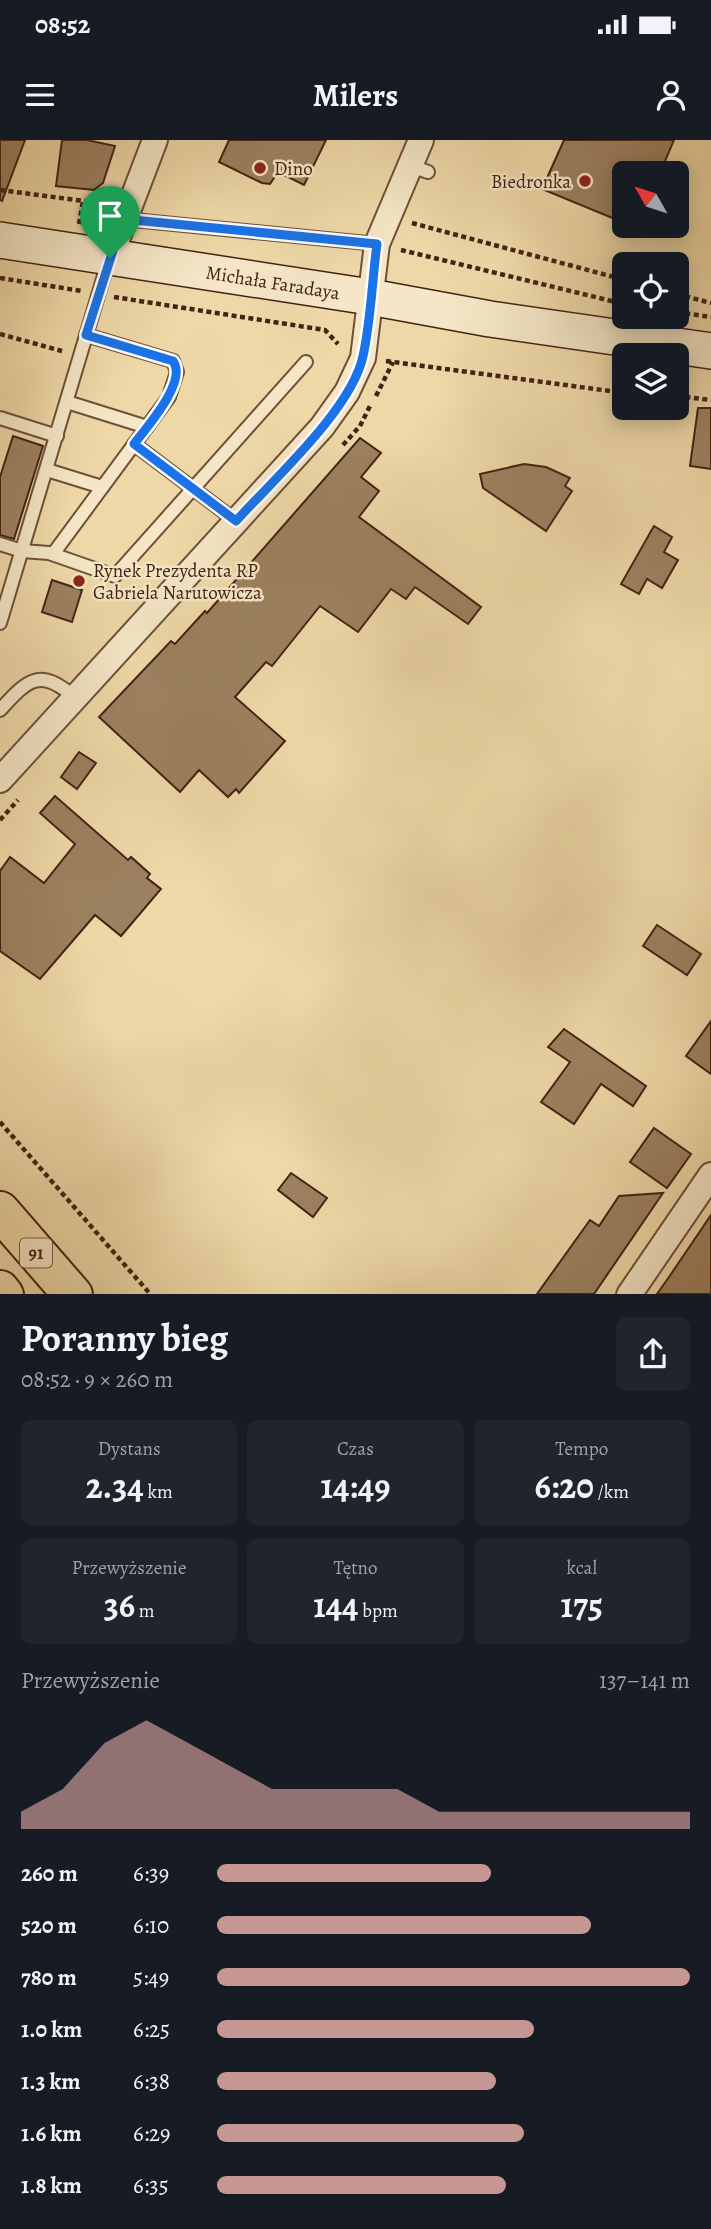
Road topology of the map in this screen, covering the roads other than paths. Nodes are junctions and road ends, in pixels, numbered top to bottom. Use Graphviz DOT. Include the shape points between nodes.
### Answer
graph roads {
  1 [pos="155,140"];
  2 [pos="421,140"];
  3 [pos="123,219"];
  4 [pos="0,240"];
  5 [pos="377,244"];
  6 [pos="110,258"];
  7 [pos="370,297"];
  8 [pos="612,327"];
  9 [pos="636,329"];
  10 [pos="86,335"];
  11 [pos="711,351"];
  12 [pos="306,362"];
  13 [pos="66,402"];
  14 [pos="0,418"];
  15 [pos="147,427"];
  16 [pos="57,436"];
  17 [pos="134,444"];
  18 [pos="47,470"];
  19 [pos="102,487"];
  20 [pos="194,488"];
  21 [pos="236,521"];
  22 [pos="0,544"];
  23 [pos="22,551"];
  24 [pos="53,554"];
  25 [pos="0,624"];
  26 [pos="74,697"];
  27 [pos="0,710"];
  28 [pos="0,780"];
  29 [pos="711,1175"];
  30 [pos="0,1211"];
  31 [pos="0,1290"];
  32 [pos="4,1294"];
  33 [pos="73,1294"];
  34 [pos="629,1294"];
  1 -- 3 [label="street"];
  2 -- 5 [label="street" via="419,169"];
  3 -- 5 [label="lane"];
  3 -- 6 [label="street"];
  4 -- 6 [label="street, Michała Faradaya"];
  5 -- 7 [label="street"];
  6 -- 7 [label="street, Michała Faradaya"];
  6 -- 10 [label="lane"];
  7 -- 8 [label="street, Michała Faradaya" via="490,319"];
  7 -- 21 [label="street" via="363,358 347,392 322,427"];
  9 -- 11 [label="street, Michała Faradaya"];
  10 -- 13 [label="lane"];
  10 -- 15 [label="lane" via="177,366 169,397"];
  12 -- 20 [label="lane"];
  13 -- 15 [label="lane"];
  13 -- 16 [label="lane"];
  14 -- 16 [label="lane"];
  15 -- 17 [label="lane"];
  16 -- 18 [label="lane"];
  17 -- 19 [label="lane"];
  17 -- 20 [label="lane"];
  18 -- 19 [label="lane"];
  18 -- 23 [label="lane"];
  19 -- 24 [label="lane"];
  20 -- 21 [label="lane"];
  20 -- 24 [label="lane" via="116,576"];
  21 -- 26 [label="street"];
  22 -- 23 [label="lane"];
  23 -- 24 [label="lane"];
  23 -- 25 [label="lane"];
  26 -- 27 [label="lane" via="58,683 37,679 23,685"];
  26 -- 28 [label="street"];
  29 -- 34 [label="street"];
  30 -- 33 [label="main road, 91"];
  31 -- 32 [label="main road"];
}
